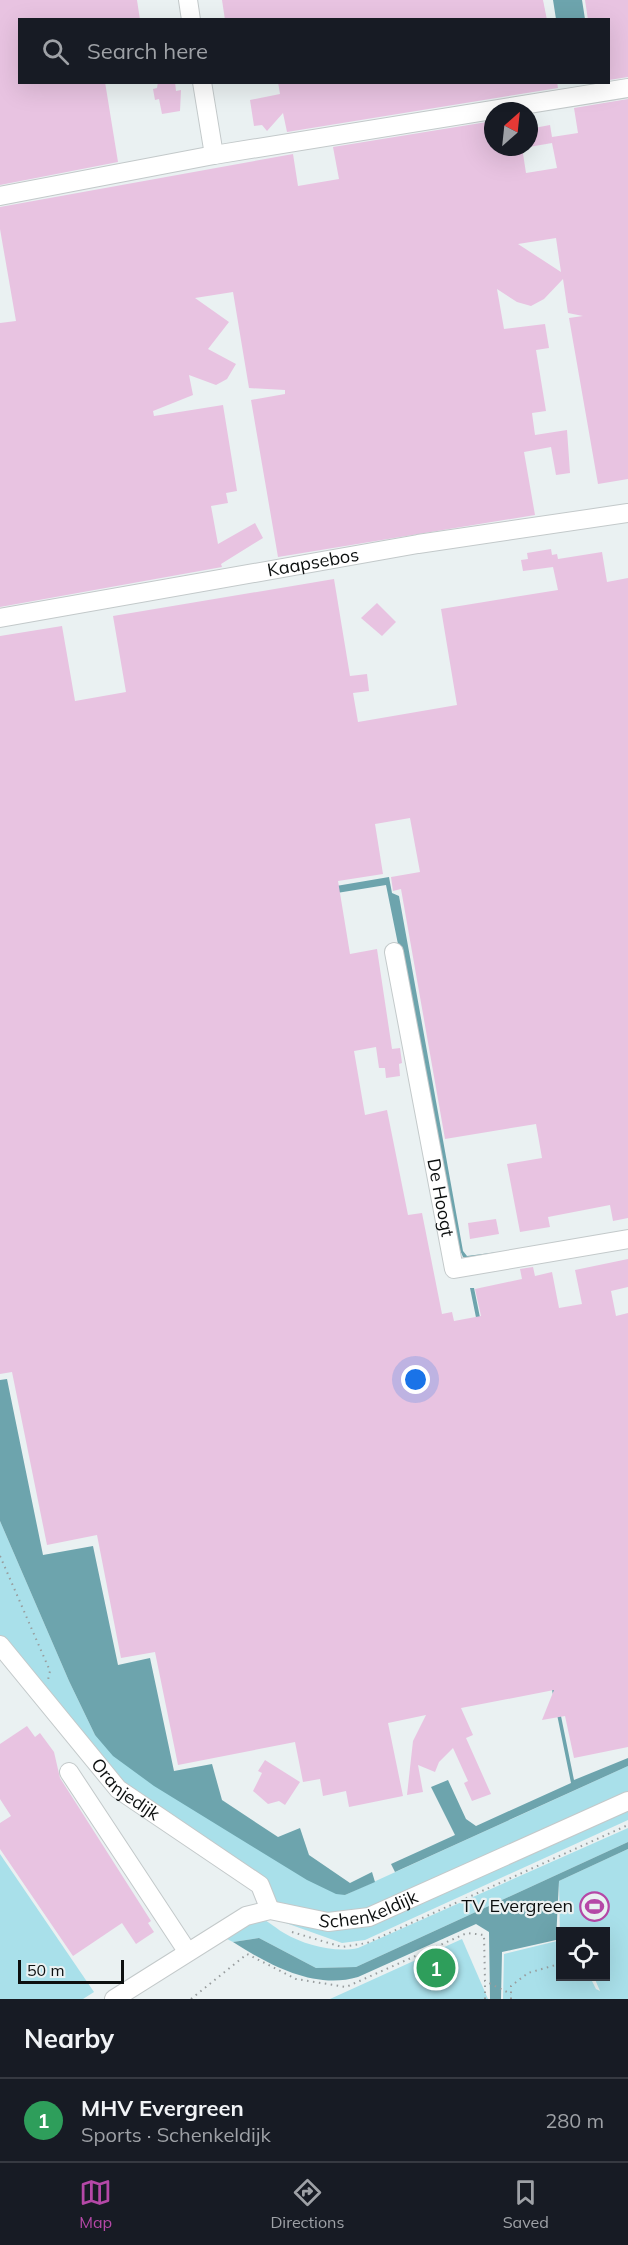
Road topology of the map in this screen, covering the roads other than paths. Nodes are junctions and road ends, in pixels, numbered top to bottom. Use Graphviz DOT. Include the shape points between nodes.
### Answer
graph roads {
  1 [pos="188,0"];
  2 [pos="191,18"];
  3 [pos="202,84"];
  4 [pos="628,88"];
  5 [pos="214,155"];
  6 [pos="0,196"];
  7 [pos="628,513"];
  8 [pos="0,618"];
  9 [pos="394,952"];
  10 [pos="628,1239"];
  11 [pos="0,1645"];
  12 [pos="69,1772"];
  13 [pos="628,1801"];
  14 [pos="270,1910"];
  15 [pos="187,1951"];
  16 [pos="114,1999"];
  1 -- 2 [label="street"];
  3 -- 5 [label="street"];
  4 -- 5 [label="street"];
  5 -- 6 [label="street"];
  7 -- 8 [label="street, Kaapsebos" via="407,546"];
  9 -- 10 [label="street, De Hoogt" via="454,1269"];
  11 -- 14 [label="street, Oranjedijk" via="118,1789 260,1885"];
  12 -- 15 [label="street"];
  13 -- 14 [label="street, Schenkeldijk" via="369,1917 328,1922"];
  14 -- 15 [label="street, Schenkeldijk" via="246,1916"];
  15 -- 16 [label="street, Schenkeldijk"];
}
